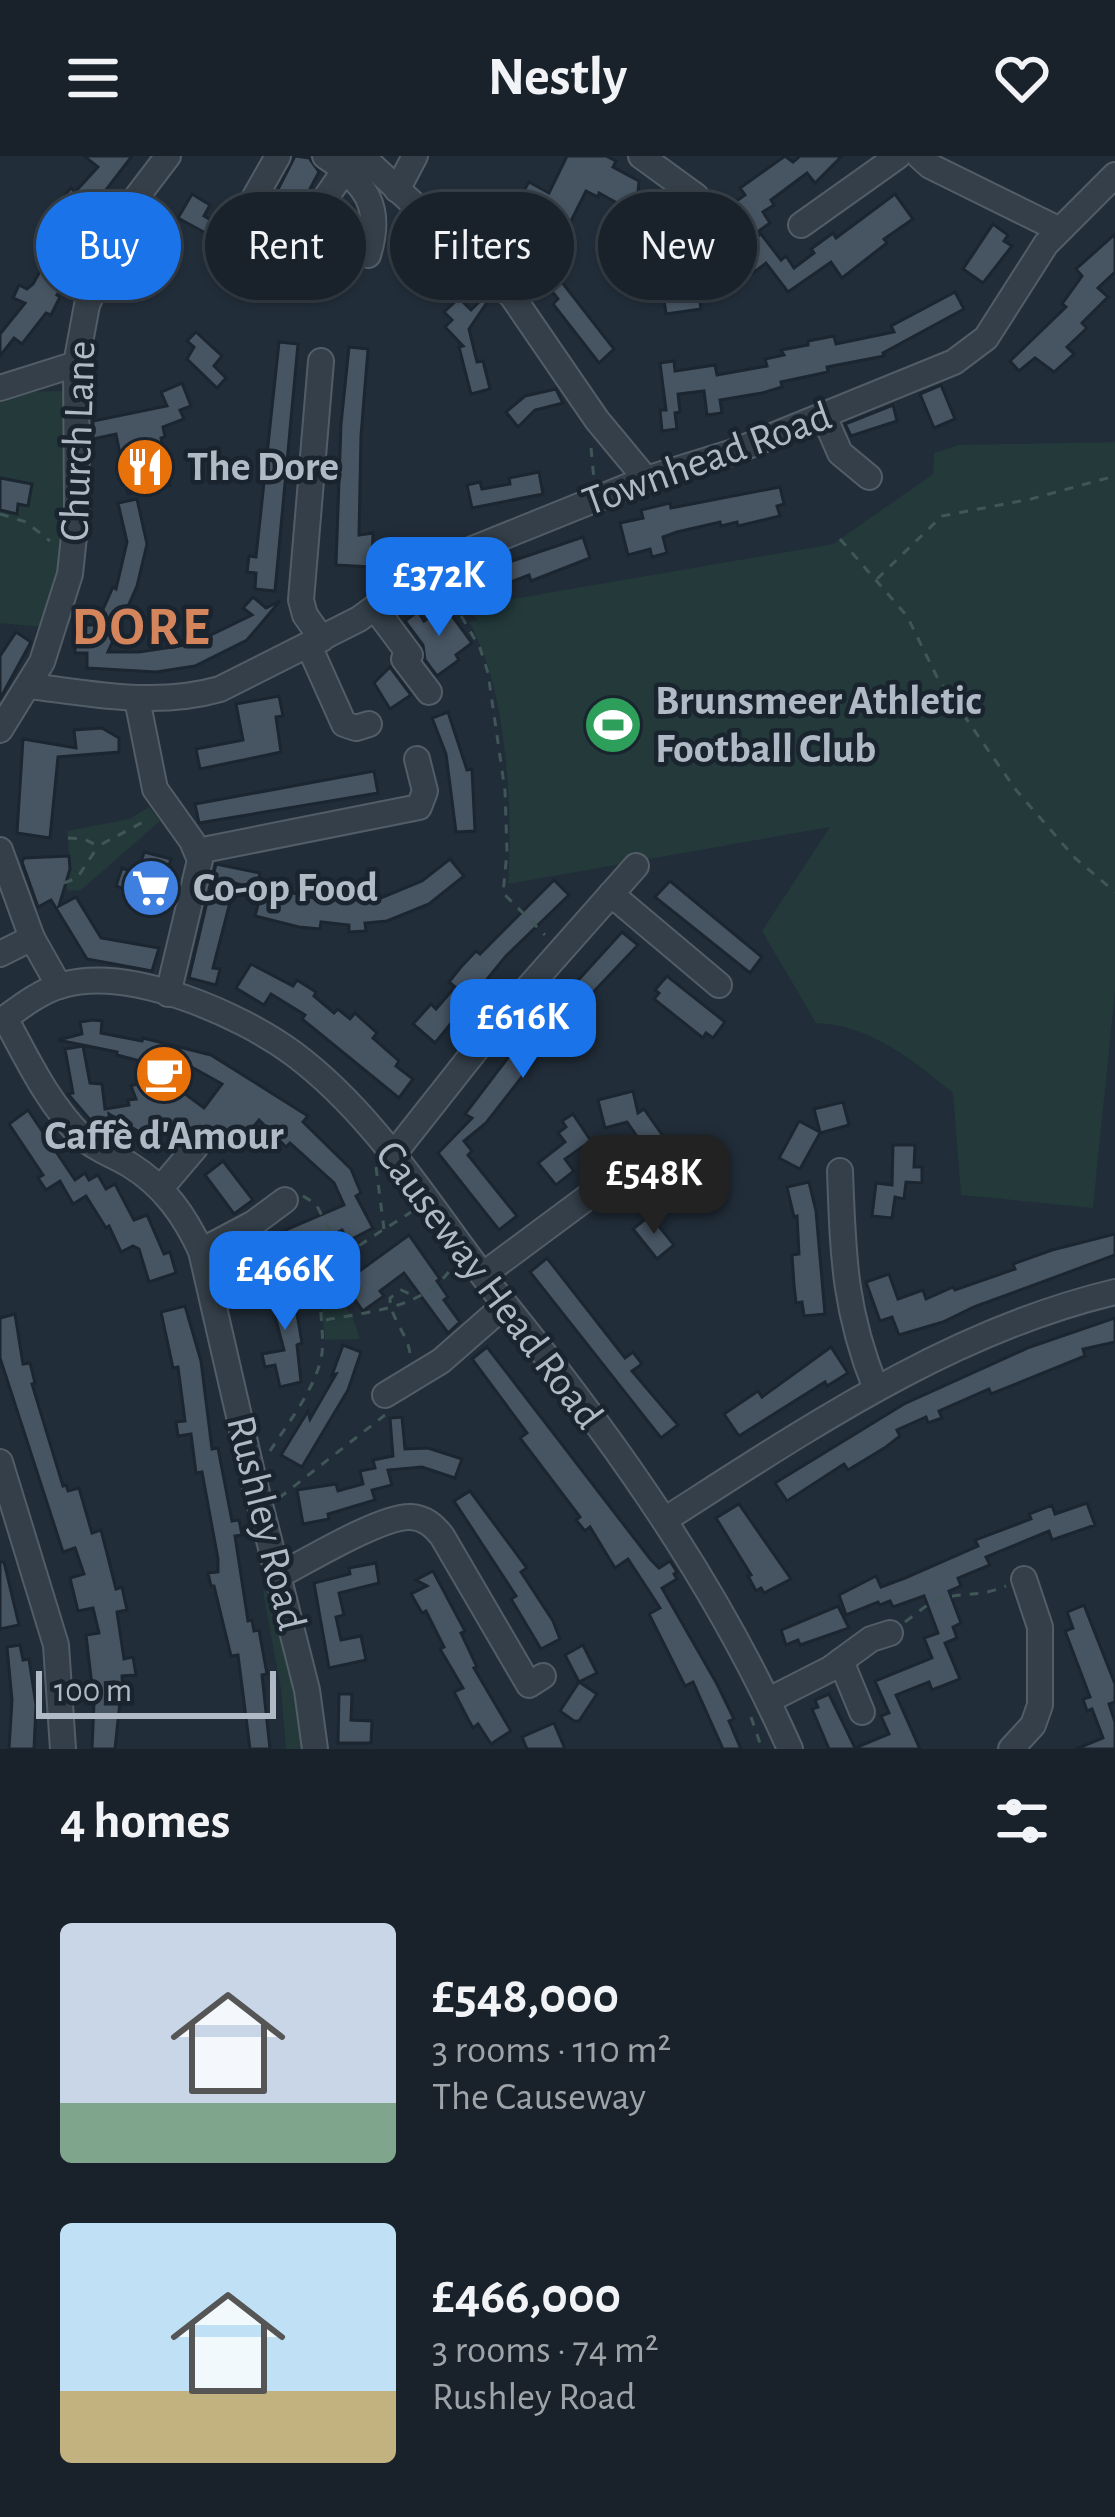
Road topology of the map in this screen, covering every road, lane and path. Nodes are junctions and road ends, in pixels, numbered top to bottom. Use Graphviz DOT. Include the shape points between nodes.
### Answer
graph roads {
  1 [pos="168,156"];
  2 [pos="278,156"];
  3 [pos="415,156"];
  4 [pos="641,156"];
  5 [pos="898,156"];
  6 [pos="919,156"];
  7 [pos="346,159"];
  8 [pos="1115,175"];
  9 [pos="397,190"];
  10 [pos="257,192"];
  11 [pos="327,192"];
  12 [pos="690,192"];
  13 [pos="809,212"];
  14 [pos="1058,229"];
  15 [pos="368,255"];
  16 [pos="321,361"];
  17 [pos="76,364"];
  18 [pos="0,388"];
  19 [pos="824,416"];
  20 [pos="591,446"];
  21 [pos="1115,476"];
  22 [pos="869,478"];
  23 [pos="646,479"];
  24 [pos="596,498"];
  25 [pos="0,514"];
  26 [pos="840,539"];
  27 [pos="75,546"];
  28 [pos="431,568"];
  29 [pos="876,580"];
  30 [pos="375,608"];
  31 [pos="315,643"];
  32 [pos="31,686"];
  33 [pos="429,692"];
  34 [pos="136,699"];
  35 [pos="369,724"];
  36 [pos="0,730"];
  37 [pos="417,759"];
  38 [pos="155,814"];
  39 [pos="68,838"];
  40 [pos="98,847"];
  41 [pos="0,850"];
  42 [pos="198,851"];
  43 [pos="636,866"];
  44 [pos="64,883"];
  45 [pos="1115,892"];
  46 [pos="611,894"];
  47 [pos="32,938"];
  48 [pos="559,949"];
  49 [pos="0,954"];
  50 [pos="719,985"];
  51 [pos="59,986"];
  52 [pos="168,994"];
  53 [pos="3,1020"];
  54 [pos="368,1128"];
  55 [pos="195,1148"];
  56 [pos="392,1156"];
  57 [pos="840,1171"];
  58 [pos="612,1179"];
  59 [pos="160,1188"];
  60 [pos="285,1200"];
  61 [pos="426,1201"];
  62 [pos="384,1231"];
  63 [pos="335,1240"];
  64 [pos="201,1251"];
  65 [pos="467,1252"];
  66 [pos="344,1258"];
  67 [pos="484,1274"];
  68 [pos="1115,1292"];
  69 [pos="320,1294"];
  70 [pos="419,1298"];
  71 [pos="505,1305"];
  72 [pos="390,1309"];
  73 [pos="324,1320"];
  74 [pos="409,1378"];
  75 [pos="876,1389"];
  76 [pos="386,1395"];
  77 [pos="0,1462"];
  78 [pos="253,1478"];
  79 [pos="666,1519"];
  80 [pos="280,1575"];
  81 [pos="1024,1579"];
  82 [pos="890,1633"];
  83 [pos="841,1661"];
  84 [pos="531,1688"];
  85 [pos="769,1700"];
  86 [pos="862,1712"];
  87 [pos="63,1749"];
  88 [pos="315,1749"];
  89 [pos="790,1749"];
  90 [pos="1011,1749"];
  1 -- 17 [label="street, Church Lane" via="136,198 95,279"];
  2 -- 10 [label="street"];
  3 -- 9 [label="street"];
  4 -- 12 [label="street"];
  5 -- 13 [label="street"];
  6 -- 14 [label="street"];
  7 -- 9 [label="street"];
  7 -- 11 [label="street"];
  7 -- 15 [label="street" via="375,212"];
  8 -- 14 [label="street, Townhead Road"];
  9 -- 23 [label="street" via="512,296"];
  14 -- 19 [label="street, Townhead Road" via="998,324 972,350"];
  16 -- 31 [label="street" via="302,600"];
  17 -- 18 [label="street"];
  17 -- 27 [label="street, Church Lane"];
  19 -- 22 [label="street" via="840,453"];
  19 -- 23 [label="street, Townhead Road"];
  20 -- 24 [label="path"];
  21 -- 29 [label="path" via="942,516"];
  23 -- 24 [label="street, Townhead Road"];
  24 -- 28 [label="street, Townhead Road"];
  25 -- 27 [label="path" via="52,543"];
  26 -- 29 [label="path"];
  27 -- 32 [label="street, Church Lane"];
  28 -- 30 [label="street, Townhead Road"];
  28 -- 48 [label="path" via="488,673 505,791 503,893"];
  29 -- 45 [label="path" via="1016,790"];
  30 -- 31 [label="street, Townhead Road"];
  30 -- 33 [label="street"];
  31 -- 34 [label="street, Townhead Road" via="220,689"];
  31 -- 35 [label="street" via="344,724"];
  32 -- 34 [label="street, Townhead Road"];
  32 -- 36 [label="street, Church Lane"];
  34 -- 42 [label="street" via="155,789"];
  37 -- 42 [label="street" via="425,791 419,807"];
  38 -- 40 [label="path"];
  39 -- 40 [label="path"];
  40 -- 44 [label="path" via="77,878"];
  41 -- 47 [label="street"];
  42 -- 52 [label="street"];
  43 -- 46 [label="street"];
  46 -- 48 [label="street"];
  46 -- 50 [label="street"];
  47 -- 49 [label="street"];
  47 -- 51 [label="street"];
  48 -- 56 [label="street"];
  51 -- 52 [label="street, Causeway Head Road" via="107,982"];
  51 -- 53 [label="street"];
  52 -- 54 [label="street, Causeway Head Road" via="262,1032 319,1074"];
  53 -- 59 [label="street, Rushley Road" via="82,1138"];
  54 -- 56 [label="street, Causeway Head Road"];
  54 -- 62 [label="path"];
  55 -- 59 [label="street"];
  56 -- 61 [label="street, Causeway Head Road"];
  57 -- 75 [label="street" via="845,1290"];
  58 -- 67 [label="street"];
  59 -- 64 [label="street, Rushley Road"];
  60 -- 63 [label="path" via="293,1193 316,1204"];
  60 -- 64 [label="street"];
  61 -- 62 [label="path"];
  61 -- 65 [label="street, Causeway Head Road"];
  62 -- 66 [label="path"];
  63 -- 66 [label="path"];
  63 -- 69 [label="path" via="304,1256"];
  64 -- 78 [label="street, Rushley Road"];
  65 -- 67 [label="street, Causeway Head Road"];
  65 -- 70 [label="path"];
  66 -- 69 [label="path"];
  67 -- 71 [label="street, Causeway Head Road"];
  68 -- 75 [label="street" via="985,1336"];
  69 -- 73 [label="path"];
  70 -- 72 [label="path"];
  70 -- 72 [label="path" via="394,1292"];
  71 -- 74 [label="street"];
  71 -- 79 [label="street, Causeway Head Road"];
  72 -- 73 [label="path"];
  72 -- 74 [label="path" via="408,1336"];
  73 -- 78 [label="path" via="320,1367"];
  74 -- 76 [label="street"];
  75 -- 79 [label="street"];
  77 -- 87 [label="street" via="56,1645"];
  78 -- 80 [label="street, Rushley Road"];
  79 -- 85 [label="street, Causeway Head Road"];
  80 -- 84 [label="street" via="378,1526 424,1519 442,1536"];
  80 -- 88 [label="street, Rushley Road"];
  81 -- 82 [label="path" via="925,1606"];
  81 -- 90 [label="street" via="1040,1627 1040,1705"];
  82 -- 83 [label="street"];
  83 -- 85 [label="street"];
  83 -- 86 [label="street"];
  85 -- 89 [label="street, Causeway Head Road"];
}
